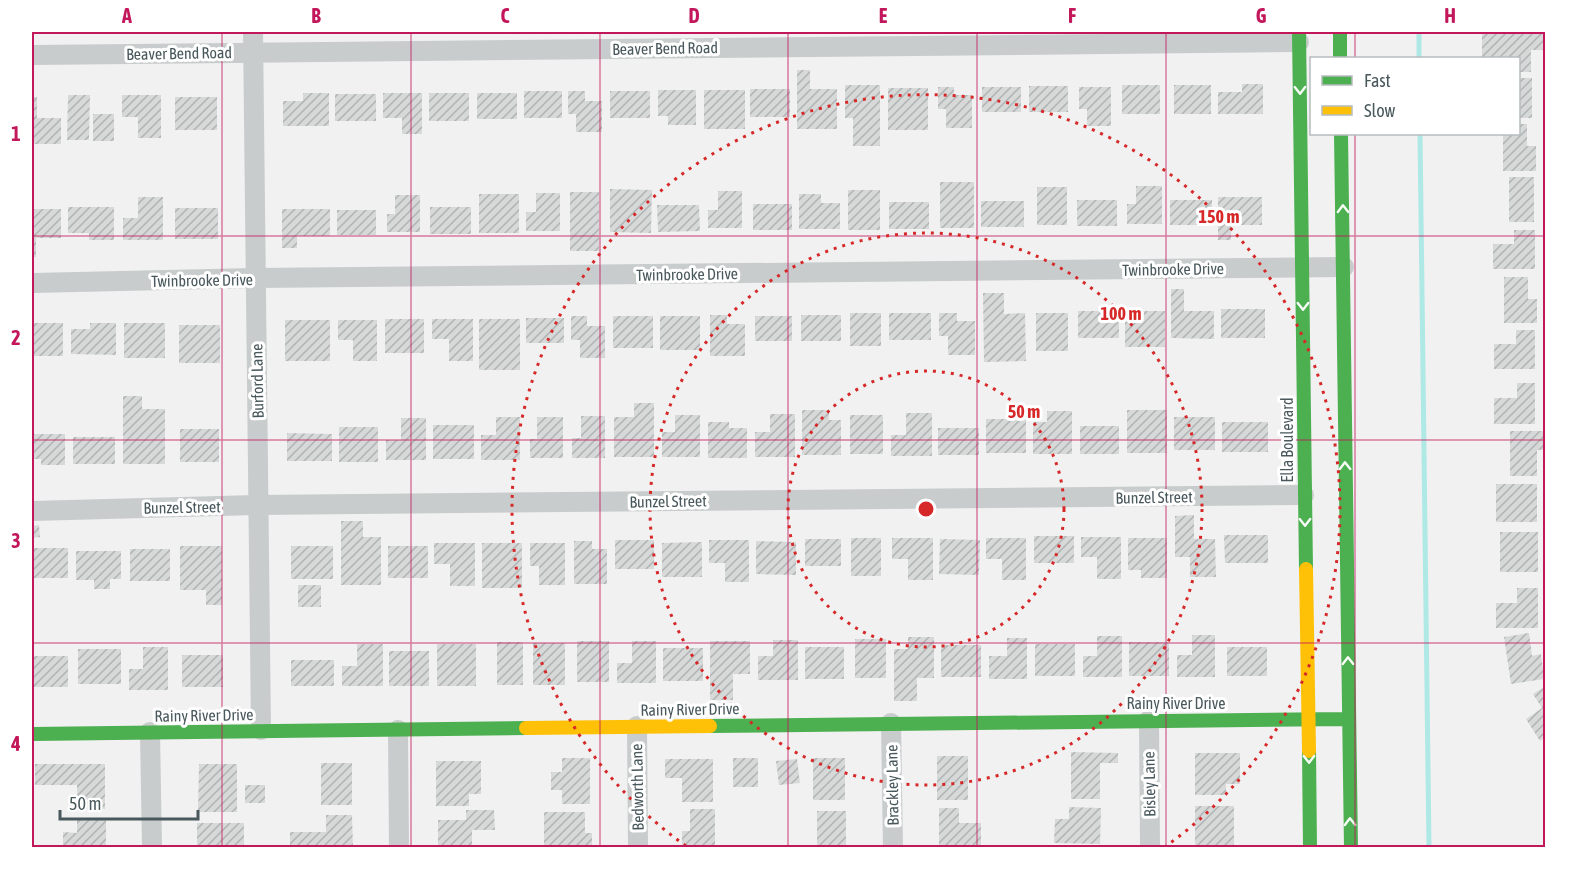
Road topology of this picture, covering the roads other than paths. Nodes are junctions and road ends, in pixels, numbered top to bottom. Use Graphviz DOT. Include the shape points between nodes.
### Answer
graph roads {
  1 [pos="253,32"];
  2 [pos="1340,32"];
  3 [pos="1299,37"];
  4 [pos="253,52"];
  5 [pos="32,55"];
  6 [pos="1340,57"];
  7 [pos="1341,135"];
  8 [pos="1302,267"];
  9 [pos="1344,267"];
  10 [pos="255,279"];
  11 [pos="32,283"];
  12 [pos="1304,495"];
  13 [pos="258,505"];
  14 [pos="32,511"];
  15 [pos="1309,719"];
  16 [pos="1348,719"];
  17 [pos="1149,720"];
  18 [pos="891,723"];
  19 [pos="637,726"];
  20 [pos="261,730"];
  21 [pos="398,730"];
  22 [pos="150,732"];
  23 [pos="32,734"];
  24 [pos="152,848"];
  25 [pos="399,848"];
  26 [pos="638,848"];
  27 [pos="893,848"];
  28 [pos="1150,848"];
  29 [pos="1310,848"];
  30 [pos="1351,848"];
  1 -- 4 [label="street, Burford Lane"];
  2 -- 6 [label="main road"];
  3 -- 4 [label="street, Beaver Bend Road"];
  3 -- 8 [label="main road, Ella Boulevard, one-way"];
  4 -- 5 [label="street, Beaver Bend Road"];
  4 -- 10 [label="street, Burford Lane"];
  9 -- 7 [label="main road, one-way"];
  8 -- 9 [label="street, Twinbrooke Drive"];
  8 -- 10 [label="street, Twinbrooke Drive"];
  8 -- 12 [label="main road, Ella Boulevard, one-way"];
  16 -- 9 [label="main road, one-way"];
  10 -- 11 [label="street, Twinbrooke Drive"];
  10 -- 13 [label="street, Burford Lane"];
  12 -- 13 [label="street, Bunzel Street"];
  12 -- 15 [label="main road, Ella Boulevard, one-way"];
  13 -- 14 [label="street, Bunzel Street"];
  13 -- 20 [label="street, Burford Lane"];
  15 -- 16 [label="main road, Rainy River Drive"];
  15 -- 17 [label="main road, Rainy River Drive"];
  15 -- 29 [label="main road, Ella Boulevard, one-way"];
  30 -- 16 [label="main road, one-way"];
  17 -- 18 [label="main road, Rainy River Drive"];
  17 -- 28 [label="street, Bisley Lane"];
  18 -- 19 [label="main road, Rainy River Drive"];
  18 -- 27 [label="street, Brackley Lane"];
  19 -- 21 [label="main road, Rainy River Drive"];
  19 -- 26 [label="street, Bedworth Lane"];
  20 -- 21 [label="main road, Rainy River Drive"];
  20 -- 22 [label="main road, Rainy River Drive"];
  21 -- 25 [label="street"];
  22 -- 23 [label="main road, Rainy River Drive"];
  22 -- 24 [label="street"];
}
